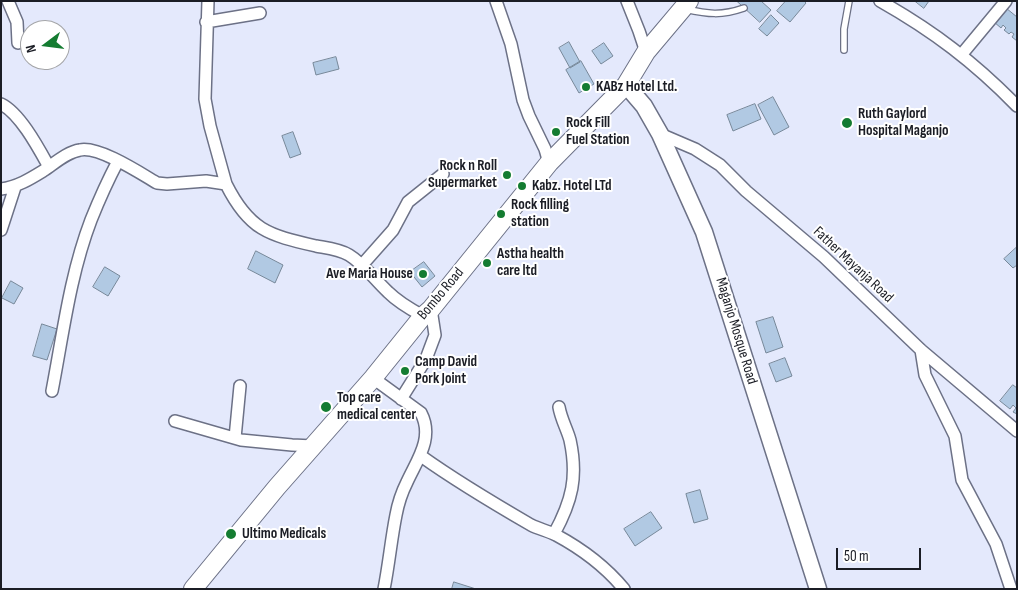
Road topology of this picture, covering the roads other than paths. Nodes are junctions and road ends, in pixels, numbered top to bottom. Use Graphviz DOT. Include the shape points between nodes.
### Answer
graph roads {
  1 [pos="8,1"];
  2 [pos="208,1"];
  3 [pos="496,1"];
  4 [pos="627,1"];
  5 [pos="849,1"];
  6 [pos="880,1"];
  7 [pos="1006,1"];
  8 [pos="686,5"];
  9 [pos="744,8"];
  10 [pos="260,13"];
  11 [pos="206,22"];
  12 [pos="18,43"];
  13 [pos="844,50"];
  14 [pos="646,52"];
  15 [pos="962,54"];
  16 [pos="626,85"];
  17 [pos="1,104"];
  18 [pos="1017,106"];
  19 [pos="660,134"];
  20 [pos="118,162"];
  21 [pos="549,163"];
  22 [pos="49,167"];
  23 [pos="443,174"];
  24 [pos="226,184"];
  25 [pos="15,187"];
  26 [pos="1,190"];
  27 [pos="1,230"];
  28 [pos="362,265"];
  29 [pos="427,312"];
  30 [pos="921,350"];
  31 [pos="373,378"];
  32 [pos="240,386"];
  33 [pos="52,391"];
  34 [pos="401,399"];
  35 [pos="559,407"];
  36 [pos="176,421"];
  37 [pos="1017,431"];
  38 [pos="235,438"];
  39 [pos="313,446"];
  40 [pos="421,456"];
  41 [pos="554,534"];
  42 [pos="193,589"];
  43 [pos="384,589"];
  44 [pos="624,589"];
  45 [pos="818,589"];
  46 [pos="1012,589"];
  1 -- 12 [label="street" via="17,22"];
  2 -- 11 [label="street"];
  3 -- 21 [label="street" via="511,44 523,100"];
  4 -- 14 [label="street"];
  5 -- 13 [label="lane"];
  6 -- 15 [label="street"];
  7 -- 15 [label="street"];
  8 -- 9 [label="lane" via="710,15"];
  8 -- 14 [label="main road, Bombo Road"];
  10 -- 11 [label="street"];
  11 -- 24 [label="street" via="205,100"];
  14 -- 16 [label="main road, Bombo Road"];
  15 -- 18 [label="street"];
  16 -- 19 [label="street, Maganjo Mosque Road" via="644,106"];
  16 -- 21 [label="main road, Bombo Road"];
  17 -- 22 [label="street" via="8,107 30,135"];
  19 -- 30 [label="street, Father Mayanja Road" via="695,148 720,165 824,257"];
  19 -- 45 [label="street, Maganjo Mosque Road" via="704,232"];
  20 -- 22 [label="street" via="97,150 81,149 67,154"];
  20 -- 24 [label="street" via="157,183 206,181"];
  20 -- 33 [label="street" via="91,220 82,248"];
  21 -- 29 [label="main road, Bombo Road"];
  22 -- 25 [label="street"];
  23 -- 28 [label="street" via="408,202 393,230"];
  24 -- 28 [label="street" via="241,211 260,229 338,250"];
  25 -- 26 [label="street"];
  25 -- 27 [label="street"];
  28 -- 29 [label="street" via="408,307"];
  29 -- 31 [label="main road, Bombo Road"];
  29 -- 34 [label="street" via="435,335 426,360"];
  30 -- 37 [label="street, Father Mayanja Road"];
  30 -- 46 [label="street" via="925,375 955,436 962,480 996,544"];
  31 -- 34 [label="street"];
  31 -- 39 [label="main road, Bombo Road"];
  32 -- 38 [label="street"];
  34 -- 40 [label="street" via="421,413 424,420 426,431"];
  35 -- 41 [label="street" via="570,438 574,466 572,494"];
  36 -- 38 [label="street"];
  38 -- 39 [label="street"];
  39 -- 42 [label="main road, Bombo Road"];
  40 -- 41 [label="street" via="495,505"];
  40 -- 43 [label="street" via="406,482 396,514"];
  41 -- 44 [label="street" via="603,566"];
}
